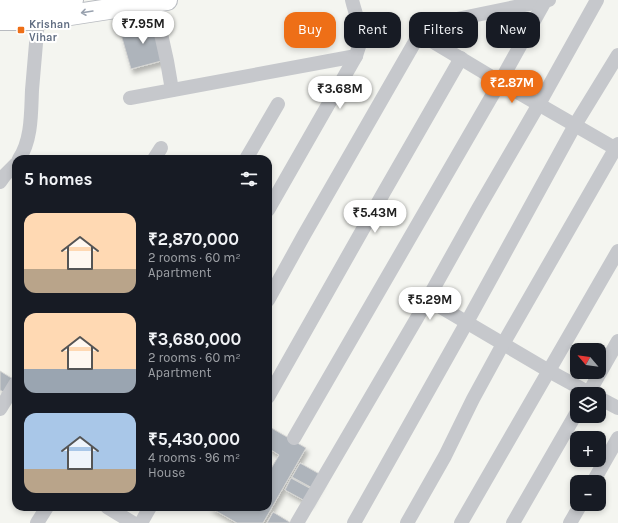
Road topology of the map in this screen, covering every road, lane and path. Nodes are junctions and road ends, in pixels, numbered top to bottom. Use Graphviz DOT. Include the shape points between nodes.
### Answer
graph roads {
  1 [pos="73,0"];
  2 [pos="352,0"];
  3 [pos="547,0"];
  4 [pos="597,0"];
  5 [pos="160,1"];
  6 [pos="33,11"];
  7 [pos="478,15"];
  8 [pos="0,17"];
  9 [pos="412,48"];
  10 [pos="444,48"];
  11 [pos="618,55"];
  12 [pos="356,56"];
  13 [pos="461,58"];
  14 [pos="500,82"];
  15 [pos="172,90"];
  16 [pos="130,98"];
  17 [pos="278,104"];
  18 [pos="539,104"];
  19 [pos="575,126"];
  20 [pos="617,147"];
  21 [pos="21,155"];
  22 [pos="248,155"];
  23 [pos="12,168"];
  24 [pos="0,182"];
  25 [pos="272,203"];
  26 [pos="618,251"];
  27 [pos="272,293"];
  28 [pos="428,299"];
  29 [pos="467,322"];
  30 [pos="618,341"];
  31 [pos="503,344"];
  32 [pos="549,371"];
  33 [pos="578,387"];
  34 [pos="596,387"];
  35 [pos="12,390"];
  36 [pos="272,390"];
  37 [pos="606,402"];
  38 [pos="618,408"];
  39 [pos="0,409"];
  40 [pos="571,423"];
  41 [pos="294,438"];
  42 [pos="618,438"];
  43 [pos="597,475"];
  44 [pos="44,511"];
  45 [pos="113,511"];
  46 [pos="148,511"];
  47 [pos="577,511"];
  48 [pos="37,523"];
  49 [pos="133,523"];
  50 [pos="141,523"];
  51 [pos="297,523"];
  52 [pos="354,523"];
  53 [pos="407,523"];
  54 [pos="461,523"];
  55 [pos="513,523"];
  56 [pos="570,523"];
  1 -- 6 [label="main road"];
  2 -- 12 [label="street" via="360,29 360,43"];
  3 -- 7 [label="street"];
  3 -- 14 [label="street"];
  4 -- 18 [label="street"];
  5 -- 6 [label="main road, one-way"];
  5 -- 15 [label="street"];
  6 -- 8 [label="main road" via="15,5"];
  6 -- 21 [label="street" via="30,124"];
  9 -- 27 [label="street"];
  10 -- 13 [label="street"];
  11 -- 19 [label="street"];
  12 -- 15 [label="street"];
  12 -- 25 [label="street"];
  13 -- 14 [label="street"];
  13 -- 36 [label="street"];
  14 -- 18 [label="street"];
  14 -- 41 [label="street"];
  15 -- 16 [label="street"];
  17 -- 22 [label="street"];
  18 -- 19 [label="street"];
  18 -- 28 [label="street"];
  19 -- 20 [label="street"];
  19 -- 29 [label="street"];
  20 -- 31 [label="street"];
  23 -- 24 [label="street"];
  26 -- 32 [label="street"];
  28 -- 29 [label="street"];
  28 -- 51 [label="street"];
  29 -- 31 [label="street"];
  29 -- 52 [label="street"];
  30 -- 34 [label="street"];
  31 -- 32 [label="street"];
  31 -- 53 [label="street"];
  32 -- 33 [label="street"];
  32 -- 54 [label="street"];
  35 -- 39 [label="street"];
  37 -- 38 [label="street"];
  40 -- 55 [label="street"];
  42 -- 43 [label="street"];
  44 -- 48 [label="street"];
  45 -- 49 [label="street"];
  46 -- 50 [label="street"];
  47 -- 56 [label="street"];
}
